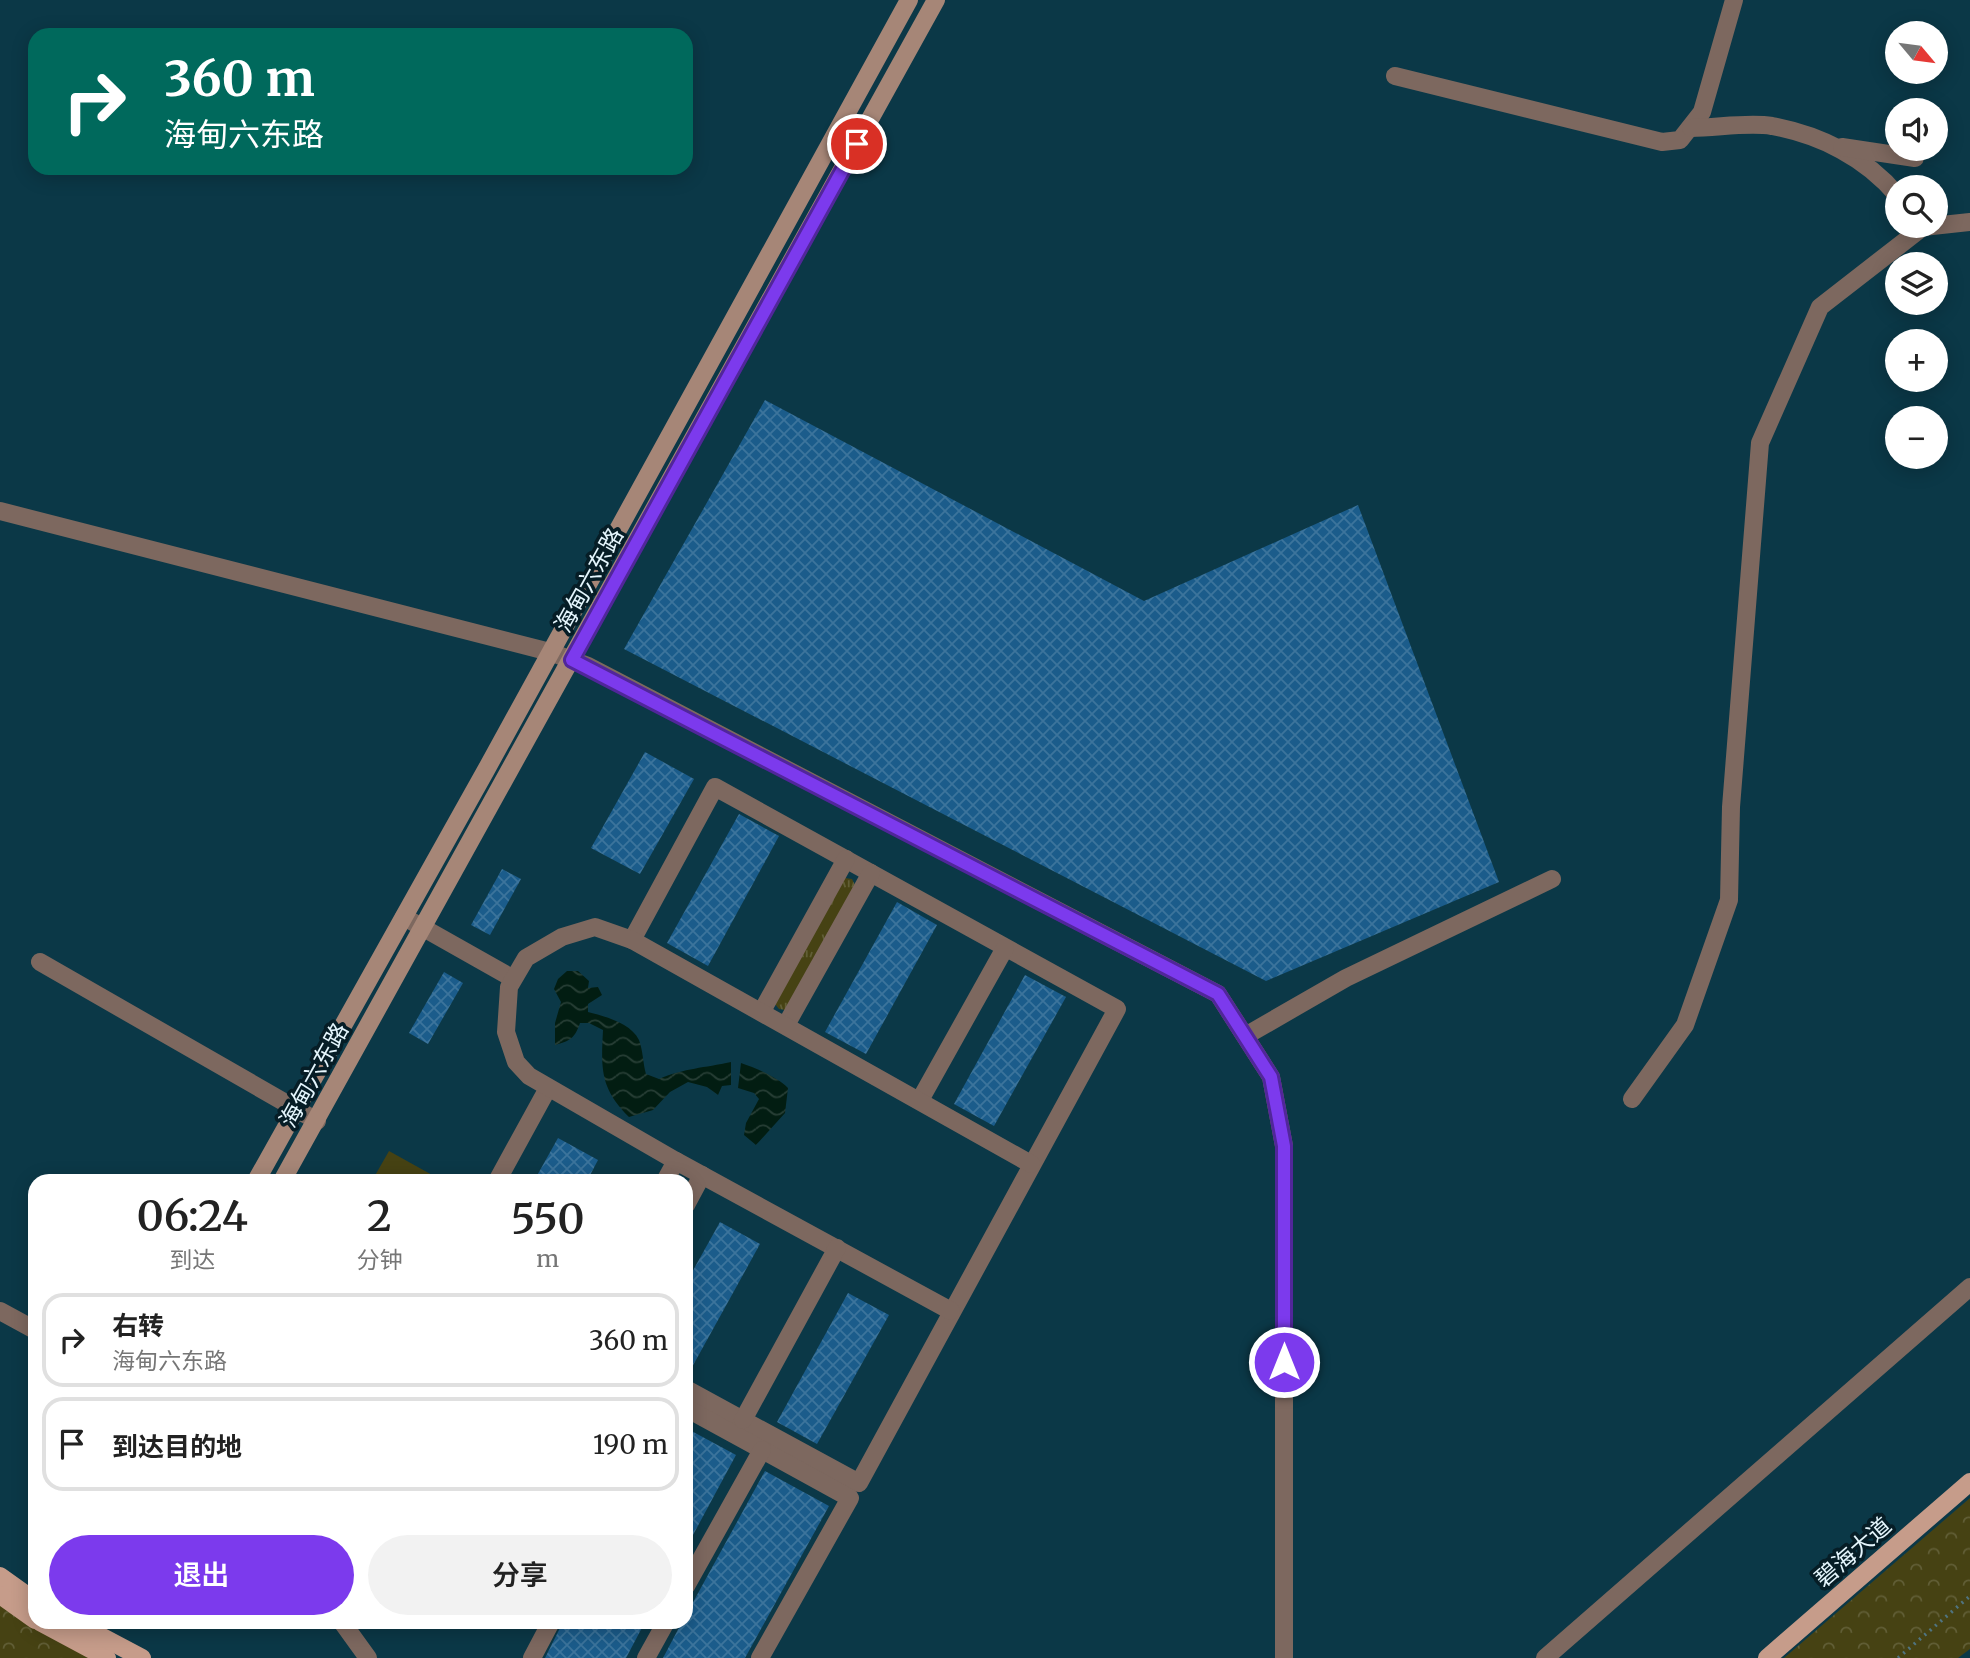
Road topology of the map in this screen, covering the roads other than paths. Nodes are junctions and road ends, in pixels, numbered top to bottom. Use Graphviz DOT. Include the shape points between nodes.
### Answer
graph roads {
  1 [pos="909,0"];
  2 [pos="936,0"];
  3 [pos="1734,0"];
  4 [pos="1395,76"];
  5 [pos="1691,128"];
  6 [pos="1839,147"];
  7 [pos="1885,154"];
  8 [pos="1885,181"];
  9 [pos="1970,222"];
  10 [pos="1948,224"];
  11 [pos="1908,238"];
  12 [pos="0,511"];
  13 [pos="550,652"];
  14 [pos="572,660"];
  15 [pos="846,859"];
  16 [pos="871,873"];
  17 [pos="1552,879"];
  18 [pos="404,917"];
  19 [pos="424,928"];
  20 [pos="632,940"];
  21 [pos="1005,948"];
  22 [pos="40,962"];
  23 [pos="512,978"];
  24 [pos="762,1011"];
  25 [pos="786,1025"];
  26 [pos="1247,1035"];
  27 [pos="548,1088"];
  28 [pos="1632,1099"];
  29 [pos="920,1100"];
  30 [pos="296,1109"];
  31 [pos="317,1121"];
  32 [pos="676,1161"];
  33 [pos="1031,1164"];
  34 [pos="260,1174"];
  35 [pos="286,1174"];
  36 [pos="501,1174"];
  37 [pos="669,1174"];
  38 [pos="702,1175"];
  39 [pos="693,1192"];
  40 [pos="837,1248"];
  41 [pos="1970,1287"];
  42 [pos="0,1311"];
  43 [pos="951,1311"];
  44 [pos="28,1326"];
  45 [pos="693,1393"];
  46 [pos="693,1412"];
  47 [pos="743,1420"];
  48 [pos="762,1450"];
  49 [pos="1970,1482"];
  50 [pos="854,1490"];
  51 [pos="1970,1497"];
  52 [pos="693,1573"];
  53 [pos="0,1576"];
  54 [pos="0,1595"];
  55 [pos="28,1600"];
  56 [pos="28,1602"];
  57 [pos="53,1629"];
  58 [pos="87,1629"];
  59 [pos="347,1629"];
  60 [pos="547,1629"];
  61 [pos="662,1629"];
  62 [pos="107,1658"];
  63 [pos="142,1658"];
  64 [pos="368,1658"];
  65 [pos="532,1658"];
  66 [pos="646,1658"];
  67 [pos="760,1658"];
  68 [pos="1284,1658"];
  69 [pos="1545,1658"];
  70 [pos="1767,1658"];
  71 [pos="1783,1658"];
  1 -- 13 [label="main road, 海甸六东路"];
  2 -- 14 [label="main road, 海甸六东路"];
  3 -- 5 [label="street" via="1702,112"];
  4 -- 5 [label="street" via="1662,142 1680,140"];
  5 -- 6 [label="street" via="1771,126"];
  6 -- 7 [label="street"];
  6 -- 8 [label="street"];
  9 -- 10 [label="street"];
  11 -- 28 [label="street" via="1820,307 1760,443 1731,807 1729,900 1685,1026"];
  12 -- 13 [label="street"];
  13 -- 14 [label="street"];
  13 -- 18 [label="main road, 海甸六东路"];
  14 -- 19 [label="main road, 海甸六东路"];
  14 -- 26 [label="street" via="1218,994"];
  15 -- 16 [label="street"];
  15 -- 20 [label="street" via="715,787"];
  15 -- 24 [label="street"];
  16 -- 21 [label="street"];
  16 -- 25 [label="street"];
  17 -- 26 [label="street" via="1346,978"];
  18 -- 19 [label="street"];
  18 -- 30 [label="main road, 海甸六东路"];
  19 -- 23 [label="street"];
  19 -- 31 [label="main road, 海甸六东路"];
  20 -- 23 [label="street" via="595,927 562,937 526,958"];
  20 -- 24 [label="street"];
  21 -- 29 [label="street"];
  21 -- 33 [label="street" via="1117,1009"];
  22 -- 30 [label="street"];
  23 -- 27 [label="street" via="506,1031 516,1062"];
  24 -- 25 [label="street"];
  25 -- 29 [label="street"];
  26 -- 68 [label="street" via="1271,1077 1284,1146"];
  27 -- 32 [label="street"];
  27 -- 36 [label="street"];
  29 -- 33 [label="street"];
  30 -- 31 [label="street"];
  30 -- 34 [label="main road, 海甸六东路"];
  31 -- 35 [label="main road, 海甸六东路"];
  32 -- 37 [label="street"];
  32 -- 38 [label="street"];
  33 -- 43 [label="street"];
  38 -- 39 [label="street"];
  38 -- 40 [label="street"];
  40 -- 43 [label="street"];
  40 -- 47 [label="street"];
  41 -- 69 [label="street"];
  42 -- 44 [label="street"];
  43 -- 50 [label="street"];
  45 -- 47 [label="street"];
  46 -- 48 [label="street"];
  47 -- 50 [label="street"];
  48 -- 50 [label="street"];
  48 -- 52 [label="street"];
  49 -- 70 [label="main road, 碧海大道"];
  50 -- 67 [label="street"];
  51 -- 71 [label="main road, 碧海大道"];
  53 -- 55 [label="main road"];
  54 -- 56 [label="main road"];
  57 -- 62 [label="main road"];
  58 -- 63 [label="main road"];
  59 -- 64 [label="street"];
  60 -- 65 [label="street"];
  61 -- 66 [label="street"];
}
